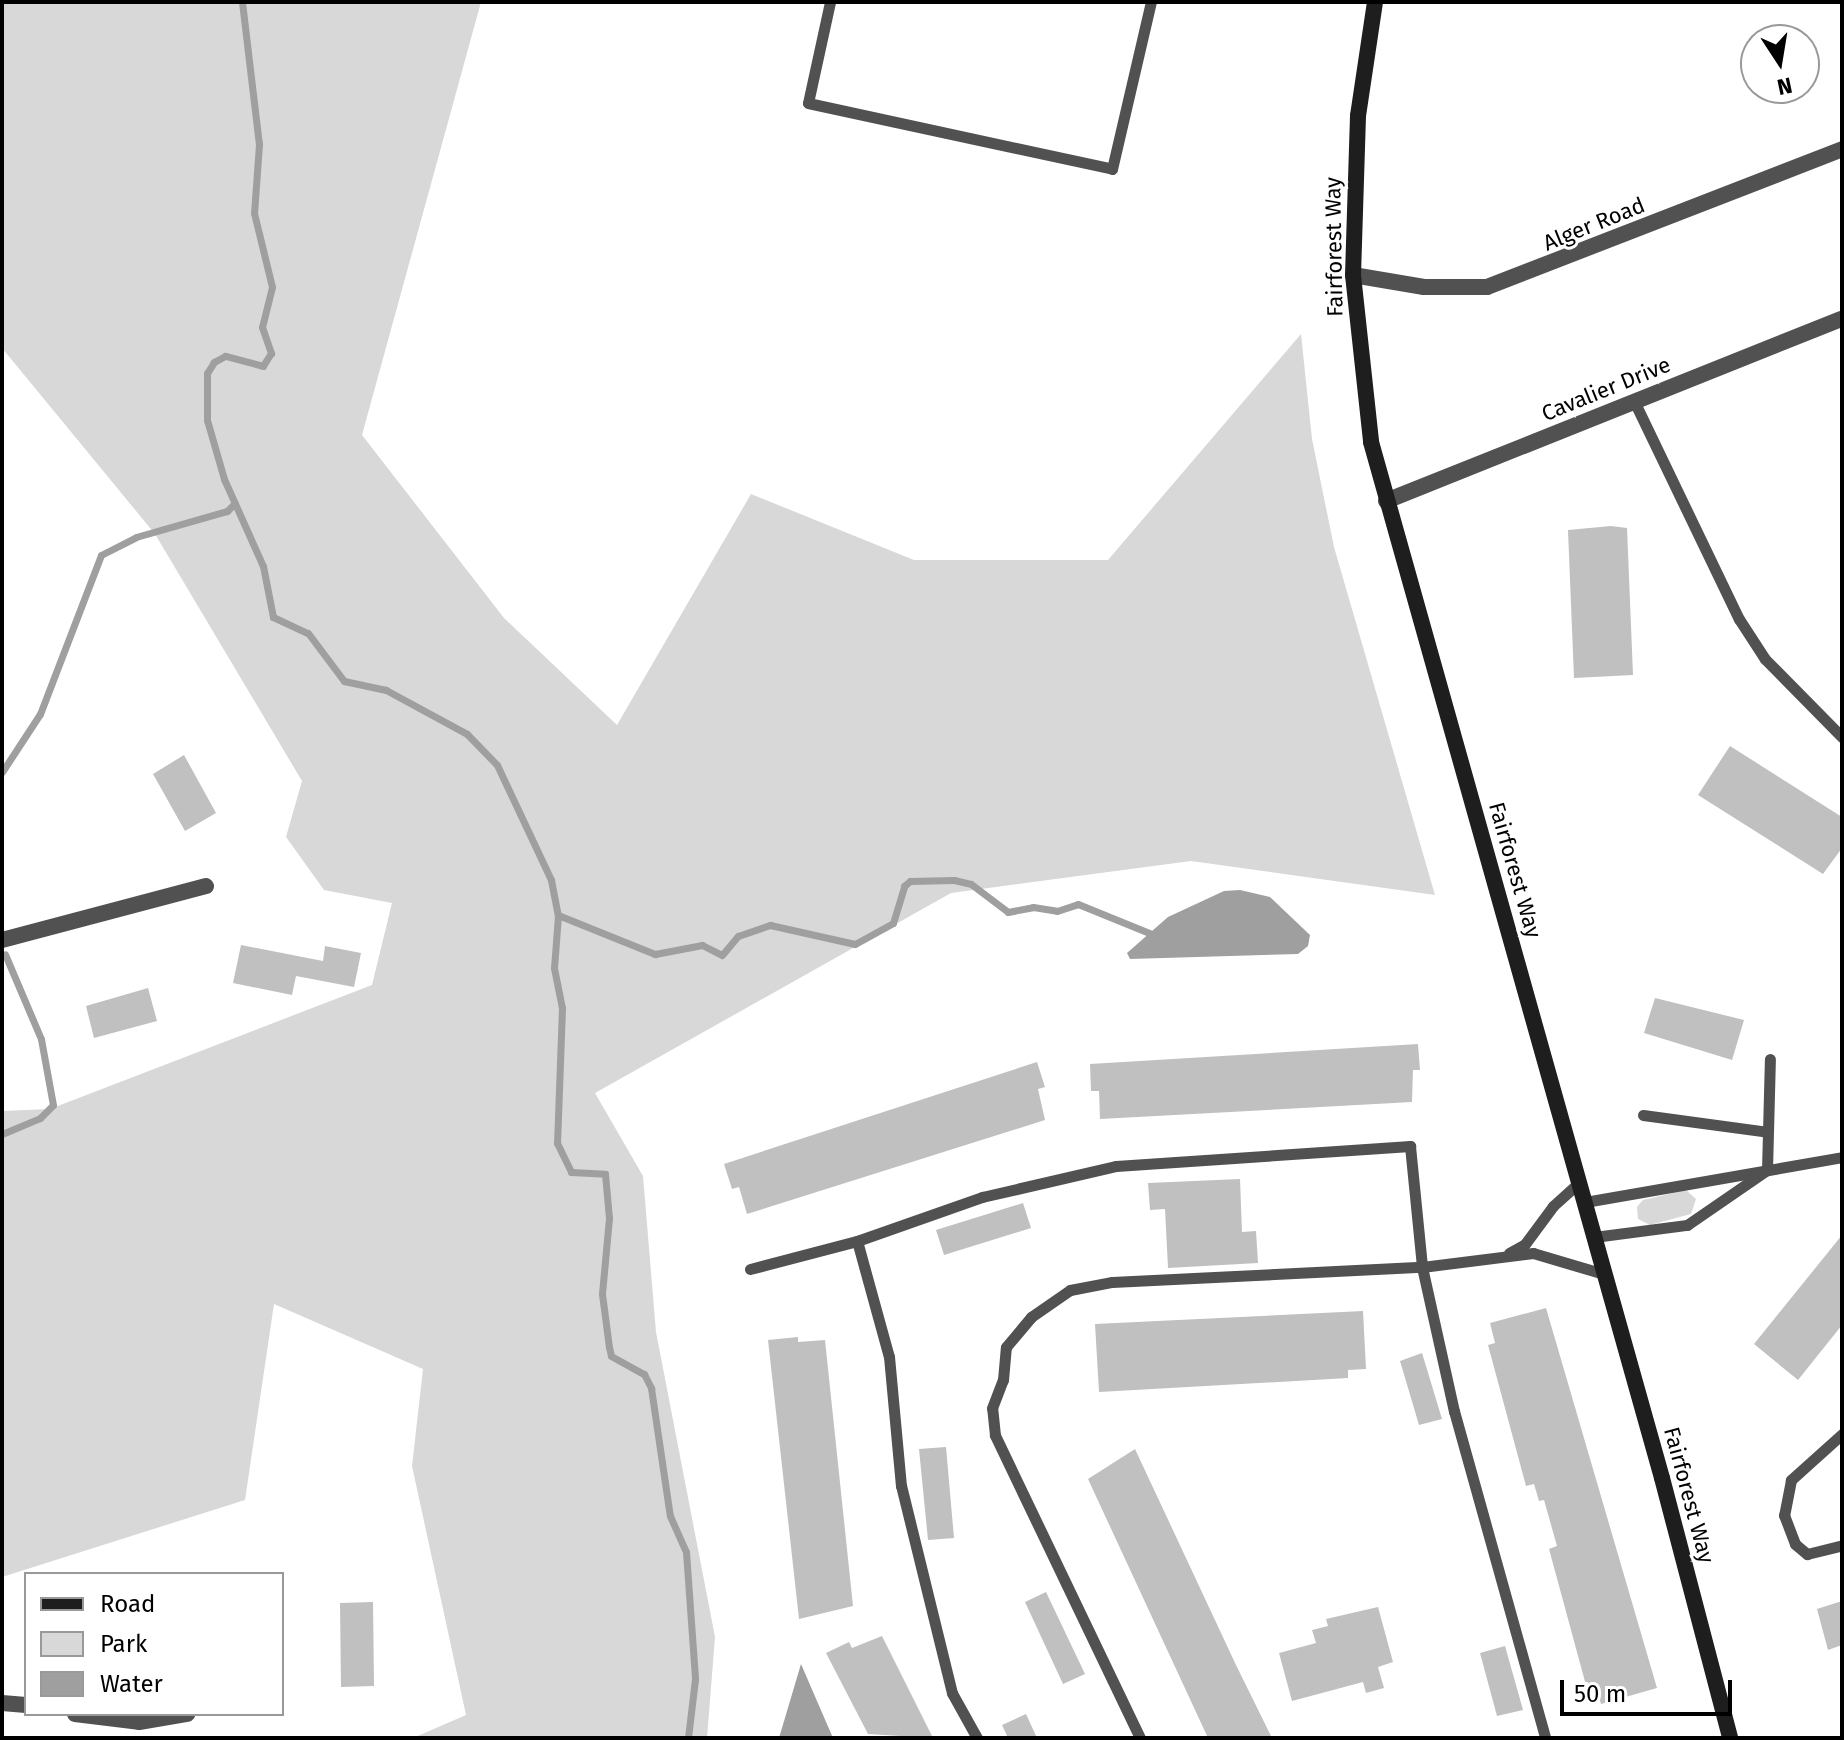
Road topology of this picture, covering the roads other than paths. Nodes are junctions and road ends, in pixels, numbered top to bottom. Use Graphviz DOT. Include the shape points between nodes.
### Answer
graph roads {
  1 [pos="830,2"];
  2 [pos="1151,2"];
  3 [pos="1375,2"];
  4 [pos="1842,149"];
  5 [pos="1353,275"];
  6 [pos="1842,319"];
  7 [pos="1634,401"];
  8 [pos="1386,501"];
  9 [pos="1842,737"];
  10 [pos="206,886"];
  11 [pos="2,940"];
  12 [pos="1770,1059"];
  13 [pos="1643,1115"];
  14 [pos="1768,1132"];
  15 [pos="1842,1157"];
  16 [pos="1767,1170"];
  17 [pos="1580,1182"];
  18 [pos="1585,1202"];
  19 [pos="1594,1237"];
  20 [pos="857,1241"];
  21 [pos="1502,1257"];
  22 [pos="1422,1267"];
  23 [pos="750,1269"];
  24 [pos="1604,1274"];
  25 [pos="1842,1434"];
  26 [pos="1842,1545"];
  27 [pos="2,1703"];
  28 [pos="24,1705"];
  29 [pos="91,1716"];
  30 [pos="175,1716"];
  31 [pos="977,1738"];
  32 [pos="1140,1738"];
  33 [pos="1545,1738"];
  34 [pos="1730,1738"];
  1 -- 2 [label="lane" via="808,103 1112,169"];
  3 -- 5 [label="main road, Fairforest Way" via="1358,116"];
  4 -- 5 [label="street, Alger Road" via="1487,287 1424,287"];
  5 -- 8 [label="main road, Fairforest Way" via="1371,442"];
  6 -- 7 [label="street, Cavalier Drive"];
  7 -- 8 [label="street, Cavalier Drive"];
  7 -- 9 [label="lane" via="1739,619 1765,659"];
  8 -- 17 [label="main road, Fairforest Way"];
  10 -- 11 [label="street"];
  12 -- 14 [label="lane"];
  13 -- 14 [label="lane"];
  14 -- 16 [label="lane"];
  15 -- 16 [label="lane"];
  16 -- 18 [label="lane"];
  16 -- 19 [label="lane" via="1687,1225"];
  17 -- 18 [label="main road, Fairforest Way"];
  17 -- 21 [label="lane" via="1553,1206 1525,1244"];
  18 -- 19 [label="main road, Fairforest Way"];
  19 -- 24 [label="main road, Fairforest Way"];
  20 -- 22 [label="lane" via="982,1197 1116,1166 1410,1146"];
  20 -- 23 [label="lane"];
  20 -- 31 [label="lane" via="889,1357 901,1486 952,1693"];
  21 -- 22 [label="lane"];
  21 -- 24 [label="lane" via="1533,1253"];
  22 -- 32 [label="lane" via="1112,1282 1070,1290 1031,1317 1006,1347 1003,1380 992,1408 995,1435"];
  22 -- 33 [label="lane" via="1454,1411"];
  24 -- 34 [label="main road, Fairforest Way"];
  25 -- 26 [label="lane" via="1798,1470 1786,1489 1784,1515 1795,1544 1807,1554"];
  27 -- 28 [label="street"];
  29 -- 30 [label="street" via="139,1722"];
}
